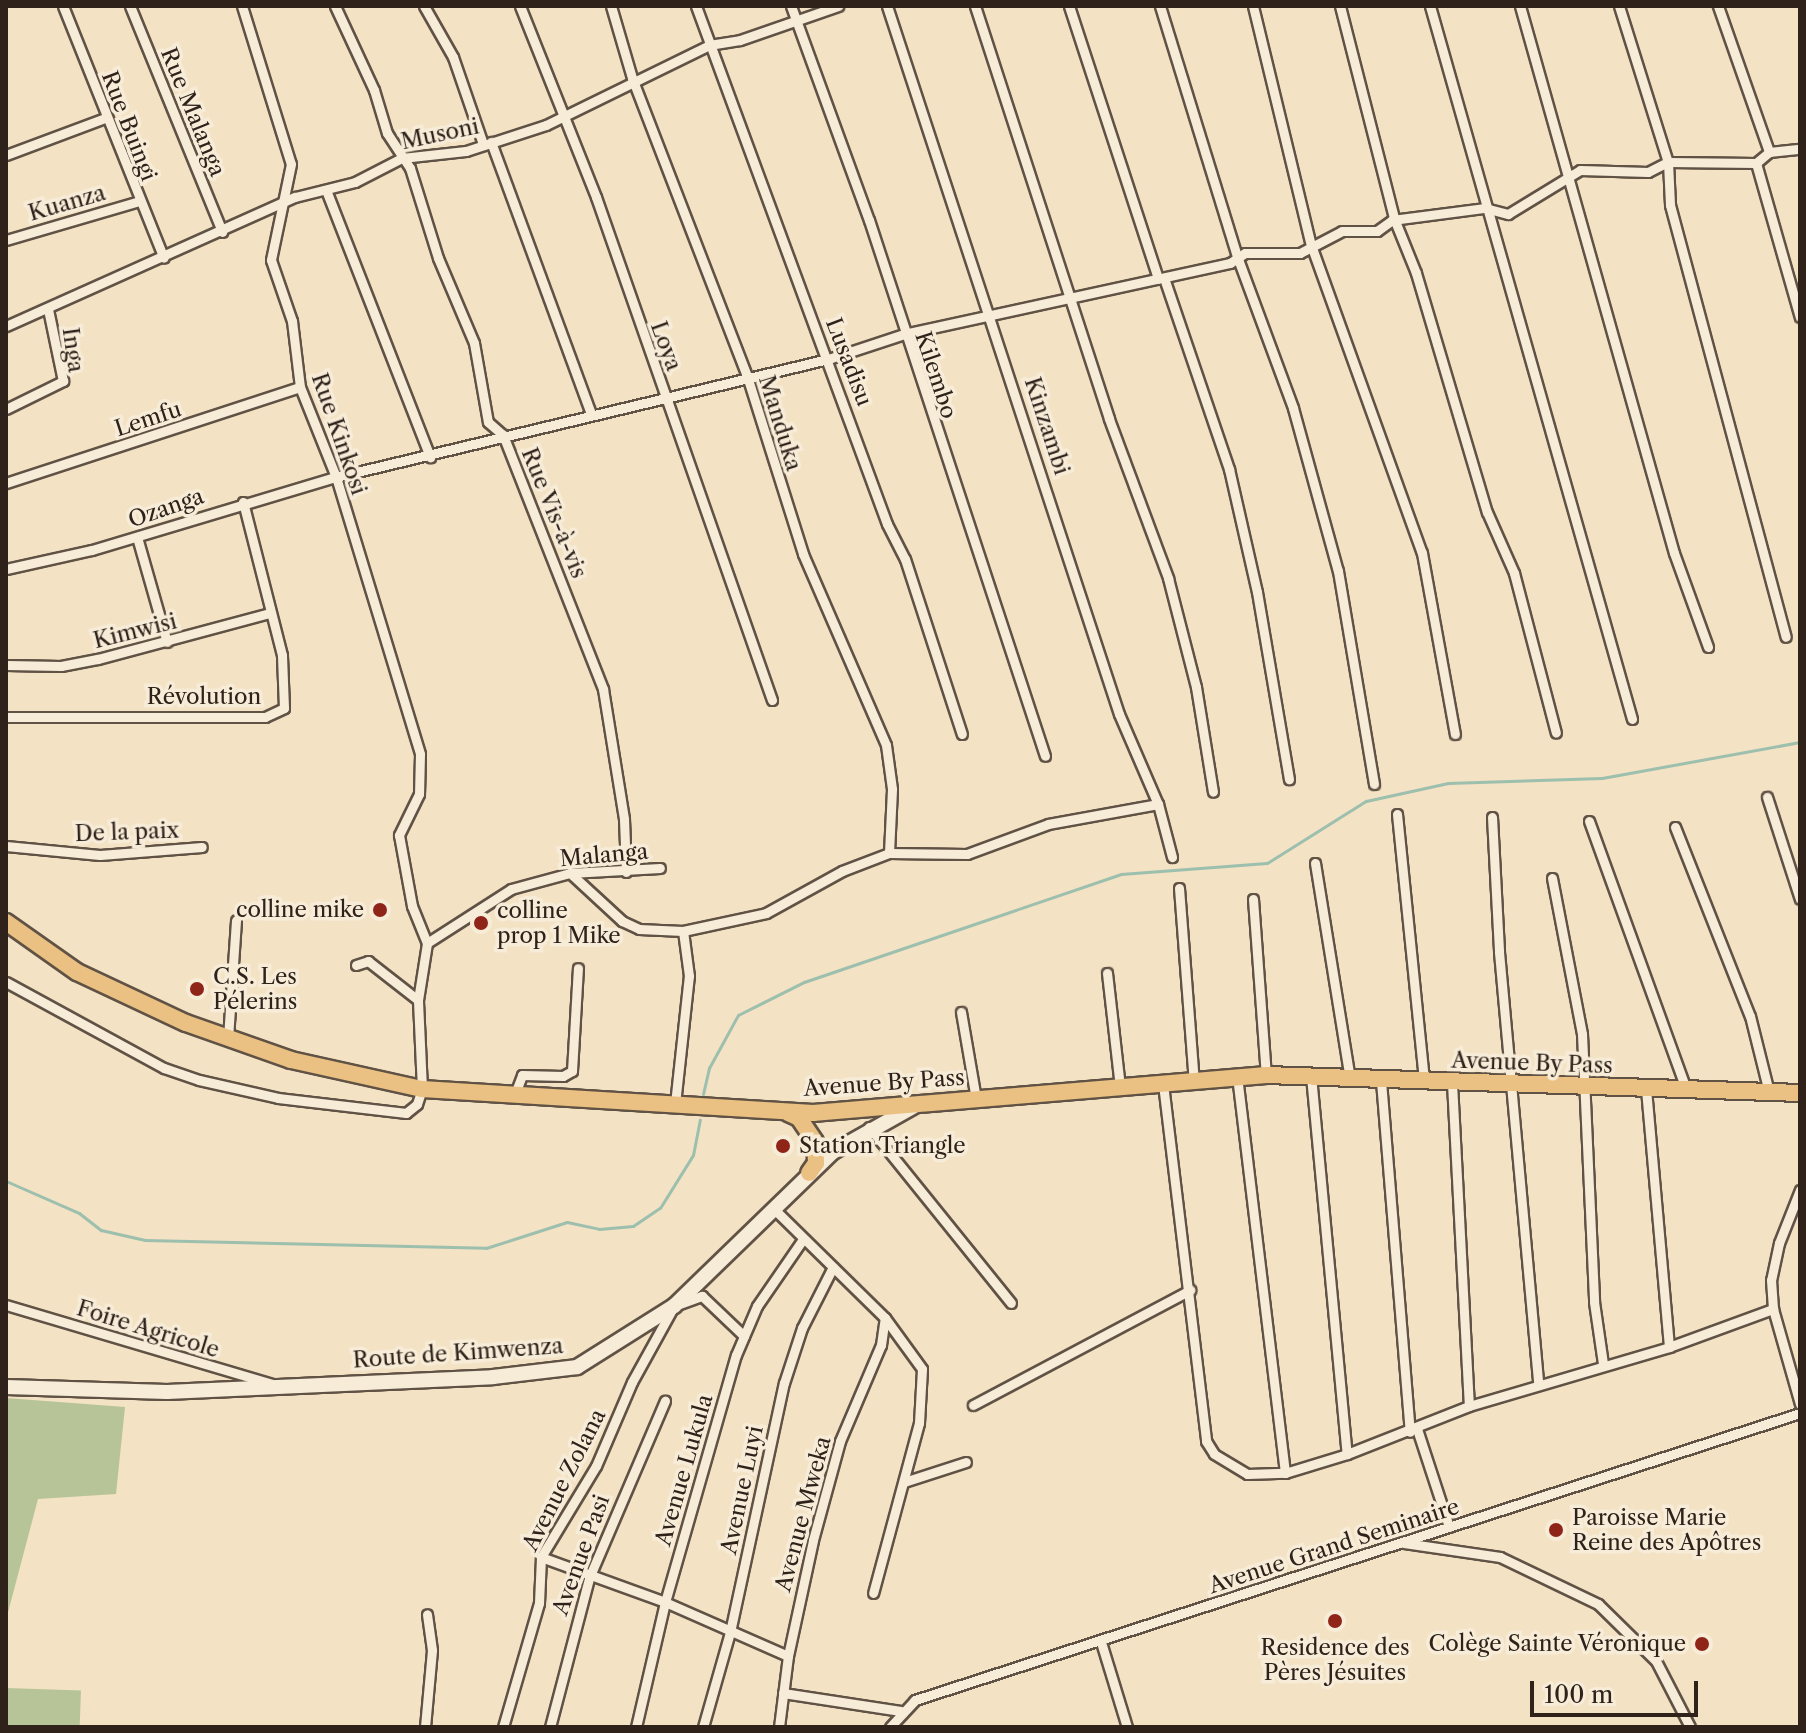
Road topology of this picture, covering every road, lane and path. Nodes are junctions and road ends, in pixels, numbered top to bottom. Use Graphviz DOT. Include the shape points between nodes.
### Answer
graph roads {
  1 [pos="63,6"];
  2 [pos="130,6"];
  3 [pos="242,6"];
  4 [pos="335,6"];
  5 [pos="424,6"];
  6 [pos="520,6"];
  7 [pos="611,6"];
  8 [pos="696,6"];
  9 [pos="791,6"];
  10 [pos="838,6"];
  11 [pos="887,6"];
  12 [pos="975,6"];
  13 [pos="1069,6"];
  14 [pos="1160,6"];
  15 [pos="1253,6"];
  16 [pos="1340,6"];
  17 [pos="1430,6"];
  18 [pos="1520,6"];
  19 [pos="1619,6"];
  20 [pos="1718,6"];
  21 [pos="795,20"];
  22 [pos="709,45"];
  23 [pos="632,78"];
  24 [pos="105,118"];
  25 [pos="562,119"];
  26 [pos="487,143"];
  27 [pos="1800,149"];
  28 [pos="7,150"];
  29 [pos="1769,152"];
  30 [pos="402,158"];
  31 [pos="1668,162"];
  32 [pos="1756,163"];
  33 [pos="1571,175"];
  34 [pos="326,190"];
  35 [pos="139,201"];
  36 [pos="284,202"];
  37 [pos="1485,208"];
  38 [pos="1395,221"];
  39 [pos="222,232"];
  40 [pos="6,240"];
  41 [pos="1311,245"];
  42 [pos="164,258"];
  43 [pos="1238,259"];
  44 [pos="1161,278"];
  45 [pos="1069,299"];
  46 [pos="48,309"];
  47 [pos="993,316"];
  48 [pos="1800,317"];
  49 [pos="6,326"];
  50 [pos="904,334"];
  51 [pos="828,359"];
  52 [pos="747,376"];
  53 [pos="300,387"];
  54 [pos="665,397"];
  55 [pos="6,409"];
  56 [pos="591,414"];
  57 [pos="503,435"];
  58 [pos="430,457"];
  59 [pos="336,477"];
  60 [pos="6,483"];
  61 [pos="243,502"];
  62 [pos="137,537"];
  63 [pos="6,569"];
  64 [pos="270,613"];
  65 [pos="1786,637"];
  66 [pos="167,642"];
  67 [pos="1708,647"];
  68 [pos="6,665"];
  69 [pos="772,700"];
  70 [pos="6,717"];
  71 [pos="1632,719"];
  72 [pos="1556,733"];
  73 [pos="962,734"];
  74 [pos="1455,734"];
  75 [pos="1045,756"];
  76 [pos="1289,779"];
  77 [pos="1374,784"];
  78 [pos="1213,792"];
  79 [pos="1767,797"];
  80 [pos="1158,804"];
  81 [pos="1397,814"];
  82 [pos="1492,817"];
  83 [pos="1589,821"];
  84 [pos="1675,827"];
  85 [pos="6,846"];
  86 [pos="202,847"];
  87 [pos="889,853"];
  88 [pos="1172,857"];
  89 [pos="1315,863"];
  90 [pos="660,868"];
  91 [pos="626,872"];
  92 [pos="570,873"];
  93 [pos="1552,878"];
  94 [pos="1179,888"];
  95 [pos="1253,899"];
  96 [pos="1800,899"];
  97 [pos="236,920"];
  98 [pos="6,922"];
  99 [pos="683,931"];
  100 [pos="427,943"];
  101 [pos="356,965"];
  102 [pos="578,968"];
  103 [pos="1107,973"];
  104 [pos="6,982"];
  105 [pos="418,1000"];
  106 [pos="961,1012"];
  107 [pos="228,1038"];
  108 [pos="1266,1075"];
  109 [pos="1237,1076"];
  110 [pos="1311,1076"];
  111 [pos="1350,1080"];
  112 [pos="1194,1081"];
  113 [pos="1381,1081"];
  114 [pos="1424,1082"];
  115 [pos="1452,1083"];
  116 [pos="1163,1084"];
  117 [pos="1515,1086"];
  118 [pos="1584,1086"];
  119 [pos="1120,1087"];
  120 [pos="422,1089"];
  121 [pos="1646,1089"];
  122 [pos="516,1091"];
  123 [pos="1687,1092"];
  124 [pos="1769,1092"];
  125 [pos="1800,1093"];
  126 [pos="976,1099"];
  127 [pos="675,1104"];
  128 [pos="917,1105"];
  129 [pos="779,1110"];
  130 [pos="869,1127"];
  131 [pos="809,1173"];
  132 [pos="1800,1190"];
  133 [pos="773,1208"];
  134 [pos="803,1239"];
  135 [pos="833,1267"];
  136 [pos="1190,1290"];
  137 [pos="1011,1303"];
  138 [pos="6,1305"];
  139 [pos="674,1306"];
  140 [pos="1773,1309"];
  141 [pos="885,1318"];
  142 [pos="744,1336"];
  143 [pos="1669,1347"];
  144 [pos="1603,1364"];
  145 [pos="1538,1384"];
  146 [pos="280,1386"];
  147 [pos="6,1387"];
  148 [pos="665,1401"];
  149 [pos="1800,1404"];
  150 [pos="973,1405"];
  151 [pos="1469,1406"];
  152 [pos="1800,1413"];
  153 [pos="1413,1430"];
  154 [pos="1347,1454"];
  155 [pos="966,1462"];
  156 [pos="1285,1473"];
  157 [pos="904,1482"];
  158 [pos="1449,1527"];
  159 [pos="1400,1543"];
  160 [pos="541,1557"];
  161 [pos="589,1578"];
  162 [pos="873,1593"];
  163 [pos="665,1602"];
  164 [pos="427,1614"];
  165 [pos="730,1632"];
  166 [pos="1101,1642"];
  167 [pos="788,1656"];
  168 [pos="783,1693"];
  169 [pos="901,1711"];
  170 [pos="425,1727"];
  171 [pos="503,1727"];
  172 [pos="550,1727"];
  173 [pos="636,1727"];
  174 [pos="703,1727"];
  175 [pos="779,1727"];
  176 [pos="890,1727"];
  177 [pos="1127,1727"];
  178 [pos="1690,1727"];
  1 -- 24 [label="street, Rue Buingi"];
  2 -- 39 [label="street, Rue Malanga"];
  3 -- 36 [label="street, Rue Kinkosi" via="291,164"];
  4 -- 30 [label="street, Rue Vis-à-vis"];
  5 -- 26 [label="street" via="453,57"];
  6 -- 25 [label="street, Loya"];
  7 -- 23 [label="street, Manduka"];
  8 -- 22 [label="street, Lusadisu"];
  9 -- 21 [label="street, Kilembo"];
  10 -- 21 [label="street, Musoni"];
  11 -- 47 [label="street, Kinzambi"];
  12 -- 45 [label="street"];
  13 -- 44 [label="street"];
  14 -- 43 [label="street"];
  15 -- 41 [label="street"];
  16 -- 38 [label="street"];
  17 -- 37 [label="street"];
  18 -- 33 [label="street"];
  19 -- 31 [label="street"];
  20 -- 29 [label="street"];
  21 -- 22 [label="street, Musoni"];
  21 -- 50 [label="street, Kilembo"];
  22 -- 23 [label="street, Musoni"];
  22 -- 51 [label="street, Lusadisu"];
  23 -- 25 [label="street, Musoni"];
  23 -- 52 [label="street, Manduka"];
  24 -- 28 [label="street"];
  24 -- 35 [label="street, Rue Buingi"];
  25 -- 26 [label="street, Musoni"];
  25 -- 54 [label="street, Loya" via="596,197"];
  26 -- 30 [label="street, Musoni" via="445,156"];
  26 -- 56 [label="street"];
  27 -- 29 [label="street"];
  29 -- 32 [label="street"];
  30 -- 34 [label="street, Musoni" via="381,172"];
  30 -- 57 [label="street, Rue Vis-à-vis" via="470,327 488,422"];
  31 -- 32 [label="street"];
  31 -- 33 [label="street" via="1648,172 1588,168"];
  31 -- 65 [label="street" via="1670,205"];
  32 -- 48 [label="street"];
  33 -- 37 [label="street, Ozanga" via="1508,214"];
  33 -- 67 [label="street" via="1670,538"];
  34 -- 36 [label="street, Musoni"];
  34 -- 58 [label="street"];
  35 -- 40 [label="street, Kuanza"];
  35 -- 42 [label="street, Rue Buingi"];
  36 -- 39 [label="street, Musoni"];
  36 -- 53 [label="street, Rue Kinkosi" via="271,260 292,321"];
  37 -- 38 [label="street, Ozanga"];
  37 -- 71 [label="street"];
  38 -- 41 [label="street, Ozanga" via="1377,231 1346,230"];
  38 -- 72 [label="street" via="1416,273 1487,512 1514,573"];
  39 -- 42 [label="street, Musoni"];
  41 -- 43 [label="street, Ozanga" via="1300,253 1265,249"];
  41 -- 74 [label="street" via="1422,553"];
  42 -- 46 [label="street, Musoni"];
  43 -- 44 [label="street, Ozanga"];
  43 -- 77 [label="street" via="1293,408 1338,571"];
  44 -- 45 [label="street, Ozanga"];
  44 -- 76 [label="street" via="1229,469 1257,592"];
  45 -- 47 [label="street, Ozanga"];
  45 -- 78 [label="street" via="1168,578 1196,687"];
  46 -- 49 [label="street, Musoni"];
  46 -- 55 [label="street, Inga" via="63,381"];
  47 -- 50 [label="street, Ozanga"];
  47 -- 80 [label="street, Kinzambi" via="1119,714"];
  50 -- 51 [label="street, Ozanga"];
  50 -- 75 [label="street, Kilembo"];
  51 -- 52 [label="street, Ozanga"];
  51 -- 73 [label="street, Lusadisu" via="887,524 905,559"];
  52 -- 54 [label="street, Ozanga"];
  52 -- 87 [label="street, Manduka" via="803,554 886,745 892,789"];
  53 -- 59 [label="street, Rue Kinkosi"];
  53 -- 60 [label="street, Lemfu"];
  54 -- 56 [label="street, Ozanga"];
  54 -- 69 [label="street, Loya"];
  56 -- 57 [label="street, Ozanga"];
  57 -- 58 [label="street, Ozanga"];
  57 -- 91 [label="street, Rue Vis-à-vis" via="603,689 624,819"];
  58 -- 59 [label="street, Ozanga"];
  59 -- 61 [label="street, Ozanga"];
  59 -- 100 [label="street, Rue Kinkosi" via="420,754 419,794 401,824 412,906"];
  61 -- 62 [label="street, Ozanga"];
  61 -- 64 [label="street, Révolution"];
  62 -- 63 [label="street, Ozanga"];
  62 -- 66 [label="street"];
  64 -- 66 [label="street, Kimwisi"];
  64 -- 70 [label="street, Révolution" via="287,683 287,703 273,715"];
  66 -- 68 [label="street, Kimwisi" via="61,666"];
  79 -- 96 [label="street"];
  80 -- 87 [label="street" via="1048,824 967,854"];
  80 -- 88 [label="street, Kinzambi"];
  81 -- 114 [label="street"];
  82 -- 117 [label="street" via="1499,952"];
  83 -- 123 [label="street"];
  84 -- 124 [label="street" via="1750,1016"];
  85 -- 86 [label="street, De la paix" via="100,855"];
  87 -- 99 [label="street" via="862,861 766,913"];
  89 -- 111 [label="street"];
  90 -- 91 [label="street, Malanga"];
  91 -- 92 [label="street, Malanga"];
  92 -- 99 [label="street" via="622,921 639,929"];
  92 -- 100 [label="street, Malanga" via="491,898"];
  93 -- 118 [label="street" via="1582,1034"];
  94 -- 112 [label="street"];
  95 -- 108 [label="street"];
  97 -- 107 [label="street"];
  98 -- 107 [label="highway, Avenue By Pass" via="77,972 126,998"];
  99 -- 127 [label="street" via="689,976"];
  100 -- 105 [label="street"];
  101 -- 105 [label="street" via="368,961 392,974"];
  102 -- 122 [label="street" via="572,1071 563,1076 522,1075"];
  103 -- 119 [label="street"];
  104 -- 120 [label="street" via="164,1068 199,1080 278,1098 406,1113 417,1104"];
  105 -- 120 [label="street"];
  106 -- 126 [label="street"];
  107 -- 120 [label="highway, Avenue By Pass" via="291,1060"];
  108 -- 109 [label="highway, Avenue By Pass"];
  108 -- 110 [label="highway, Avenue By Pass"];
  109 -- 112 [label="highway, Avenue By Pass"];
  109 -- 156 [label="street"];
  110 -- 111 [label="highway, Avenue By Pass"];
  110 -- 154 [label="street"];
  111 -- 113 [label="highway, Avenue By Pass"];
  112 -- 116 [label="highway, Avenue By Pass"];
  113 -- 114 [label="highway, Avenue By Pass"];
  113 -- 153 [label="street"];
  114 -- 115 [label="highway, Avenue By Pass"];
  115 -- 117 [label="highway, Avenue By Pass"];
  115 -- 151 [label="street"];
  116 -- 119 [label="highway, Avenue By Pass"];
  116 -- 136 [label="street"];
  117 -- 118 [label="highway, Avenue By Pass"];
  117 -- 145 [label="street"];
  118 -- 121 [label="highway, Avenue By Pass"];
  118 -- 144 [label="street" via="1594,1302"];
  119 -- 126 [label="highway, Avenue By Pass"];
  120 -- 122 [label="highway, Avenue By Pass"];
  121 -- 123 [label="highway, Avenue By Pass"];
  121 -- 143 [label="street"];
  122 -- 127 [label="highway, Avenue By Pass"];
  123 -- 124 [label="highway, Avenue By Pass"];
  124 -- 125 [label="highway, Avenue By Pass"];
  126 -- 128 [label="highway, Avenue By Pass"];
  127 -- 129 [label="highway, Avenue By Pass"];
  128 -- 129 [label="highway, Avenue By Pass" via="813,1113"];
  128 -- 130 [label="street, Route de Kimwenza"];
  129 -- 131 [label="highway" via="799,1118 810,1130 817,1152"];
  130 -- 131 [label="street, Route de Kimwenza"];
  130 -- 137 [label="street"];
  131 -- 133 [label="street, Route de Kimwenza"];
  132 -- 140 [label="street" via="1779,1243"];
  133 -- 134 [label="street"];
  133 -- 139 [label="street, Route de Kimwenza"];
  134 -- 135 [label="street"];
  134 -- 142 [label="street, Avenue Lukula" via="757,1306"];
  135 -- 141 [label="street"];
  135 -- 165 [label="street, Avenue Luyi" via="802,1328 784,1383"];
  136 -- 150 [label="street"];
  136 -- 156 [label="street" via="1206,1441 1214,1454 1247,1474"];
  138 -- 146 [label="street, Foire Agricole"];
  139 -- 142 [label="street" via="702,1296"];
  139 -- 146 [label="street, Route de Kimwenza" via="590,1362 543,1373"];
  139 -- 160 [label="street, Avenue Zolana" via="632,1382 596,1466"];
  140 -- 143 [label="street"];
  140 -- 149 [label="street"];
  141 -- 157 [label="street" via="922,1369 919,1423"];
  141 -- 167 [label="street, Avenue Mweka" via="881,1345 840,1441"];
  142 -- 163 [label="street, Avenue Lukula"];
  143 -- 144 [label="street"];
  144 -- 145 [label="street"];
  145 -- 151 [label="street"];
  146 -- 147 [label="street, Route de Kimwenza" via="94,1393"];
  148 -- 161 [label="street, Avenue Pasi"];
  151 -- 153 [label="street"];
  152 -- 158 [label="street, Avenue Grand Seminaire"];
  153 -- 154 [label="street"];
  153 -- 158 [label="street"];
  154 -- 156 [label="street"];
  155 -- 157 [label="street"];
  157 -- 162 [label="street"];
  158 -- 159 [label="street, Avenue Grand Seminaire"];
  159 -- 166 [label="street, Avenue Grand Seminaire"];
  159 -- 178 [label="street" via="1500,1557 1598,1604 1656,1661"];
  160 -- 161 [label="street"];
  160 -- 171 [label="street, Avenue Zolana" via="539,1603"];
  161 -- 163 [label="street"];
  161 -- 172 [label="street, Avenue Pasi"];
  163 -- 165 [label="street"];
  163 -- 173 [label="street, Avenue Lukula"];
  164 -- 170 [label="street" via="432,1650"];
  165 -- 167 [label="street"];
  165 -- 174 [label="street, Avenue Luyi"];
  166 -- 169 [label="street, Avenue Grand Seminaire" via="915,1700"];
  166 -- 177 [label="street"];
  167 -- 168 [label="street, Avenue Mweka"];
  168 -- 169 [label="street"];
  168 -- 175 [label="street, Avenue Mweka"];
  169 -- 176 [label="street, Avenue Grand Seminaire"];
}
